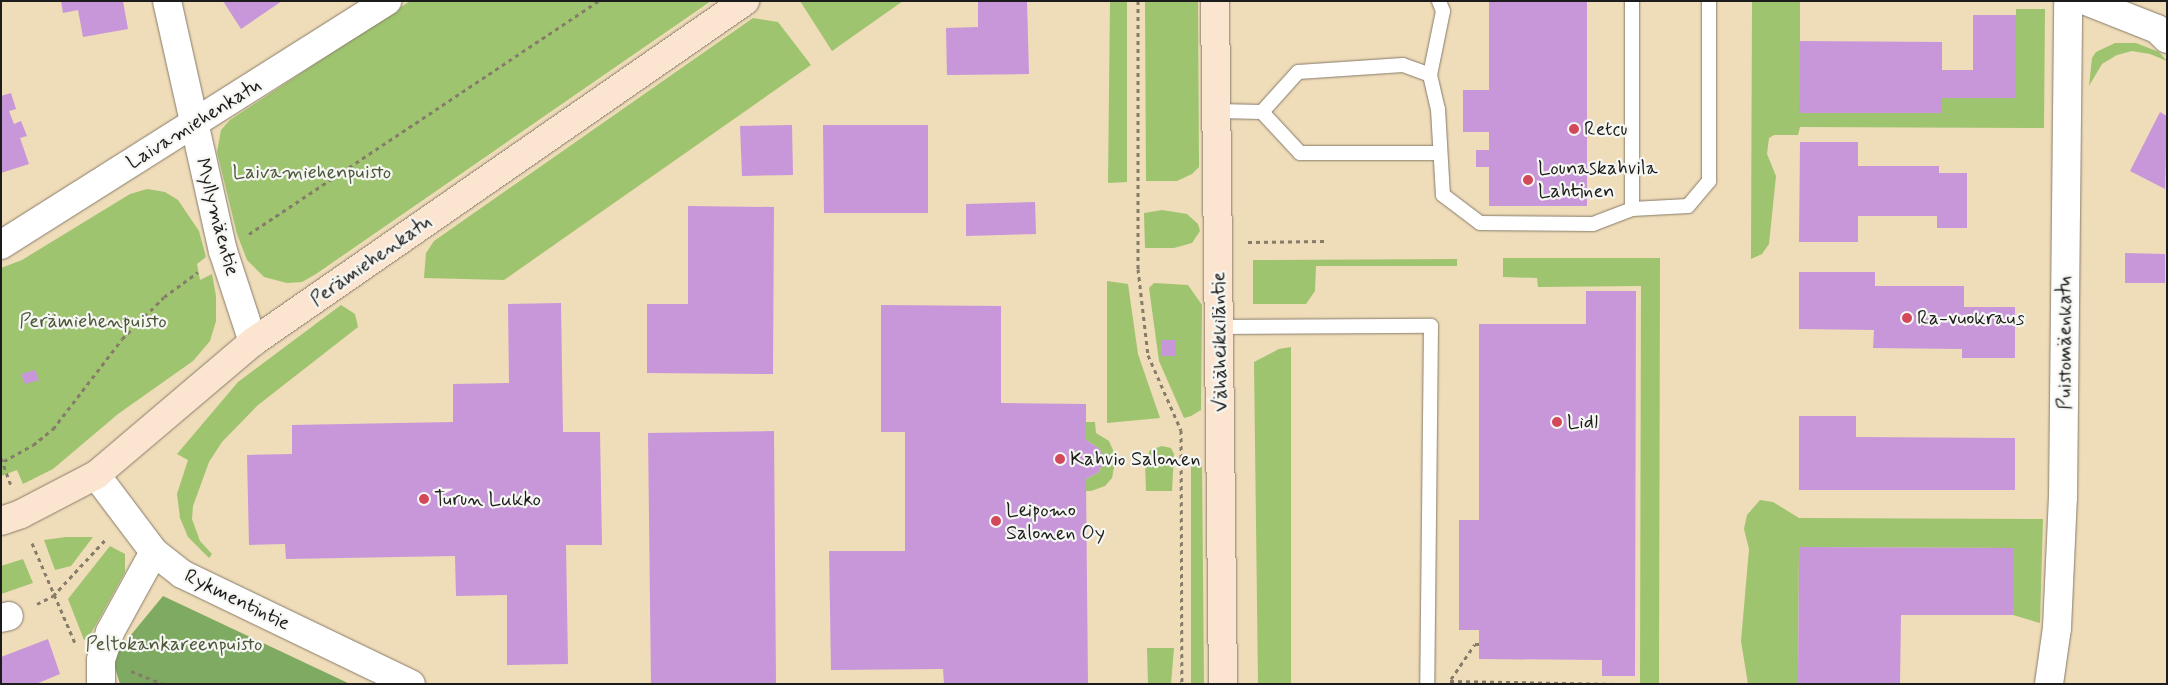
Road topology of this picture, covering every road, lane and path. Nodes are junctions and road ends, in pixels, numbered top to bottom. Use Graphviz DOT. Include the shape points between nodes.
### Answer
graph roads {
  1 [pos="167,1"];
  2 [pos="387,1"];
  3 [pos="598,1"];
  4 [pos="745,1"];
  5 [pos="1138,1"];
  6 [pos="1215,1"];
  7 [pos="1439,1"];
  8 [pos="1632,1"];
  9 [pos="1709,1"];
  10 [pos="2068,1"];
  11 [pos="2086,1"];
  12 [pos="2167,39"];
  13 [pos="1430,75"];
  14 [pos="1217,111"];
  15 [pos="1262,112"];
  16 [pos="194,125"];
  17 [pos="1440,153"];
  18 [pos="1632,209"];
  19 [pos="1324,241"];
  20 [pos="1245,242"];
  21 [pos="1,245"];
  22 [pos="224,251"];
  23 [pos="1220,327"];
  24 [pos="253,342"];
  25 [pos="2,460"];
  26 [pos="96,475"];
  27 [pos="10,482"];
  28 [pos="1,521"];
  29 [pos="103,540"];
  30 [pos="34,548"];
  31 [pos="154,552"];
  32 [pos="53,596"];
  33 [pos="1479,644"];
  34 [pos="101,672"];
  35 [pos="1451,680"];
  36 [pos="411,684"];
  37 [pos="1182,684"];
  38 [pos="1223,684"];
  39 [pos="1427,684"];
  40 [pos="1448,684"];
  41 [pos="1616,684"];
  42 [pos="2049,684"];
  1 -- 16 [label="street, Myllymäentie"];
  2 -- 16 [label="street, Laivamiehenkatu"];
  3 -- 22 [label="path" via="368,158"];
  4 -- 24 [label="street, Perämiehenkatu"];
  5 -- 37 [label="path" via="1138,269 1148,355 1181,430"];
  6 -- 14 [label="street, Vähäheikkiläntie"];
  7 -- 13 [label="lane" via="1443,12"];
  8 -- 18 [label="lane"];
  9 -- 18 [label="lane" via="1709,181 1688,206"];
  10 -- 42 [label="street, Puistomäenkatu" via="2063,498 2057,628"];
  11 -- 12 [label="street" via="2157,29"];
  13 -- 15 [label="lane" via="1403,65 1298,72"];
  13 -- 17 [label="lane" via="1438,109"];
  14 -- 15 [label="lane"];
  14 -- 23 [label="street, Vähäheikkiläntie"];
  15 -- 17 [label="lane" via="1300,153"];
  16 -- 21 [label="street, Laivamiehenkatu"];
  16 -- 22 [label="street, Myllymäentie"];
  17 -- 18 [label="lane" via="1443,195 1480,223 1593,224"];
  19 -- 20 [label="path"];
  22 -- 24 [label="street, Myllymäentie"];
  22 -- 25 [label="path" via="141,319 53,429"];
  23 -- 38 [label="street, Vähäheikkiläntie"];
  23 -- 39 [label="lane" via="1431,326"];
  24 -- 26 [label="street, Perämiehenkatu"];
  25 -- 27 [label="path"];
  26 -- 28 [label="street, Perämiehenkatu"];
  26 -- 31 [label="street, Rykmentintie"];
  29 -- 32 [label="path"];
  30 -- 32 [label="path"];
  31 -- 34 [label="street" via="110,632"];
  31 -- 36 [label="street, Rykmentintie" via="182,574"];
  32 -- 34 [label="path" via="75,643"];
  33 -- 35 [label="path" via="1475,644"];
  35 -- 40 [label="path"];
  35 -- 41 [label="path"];
}
